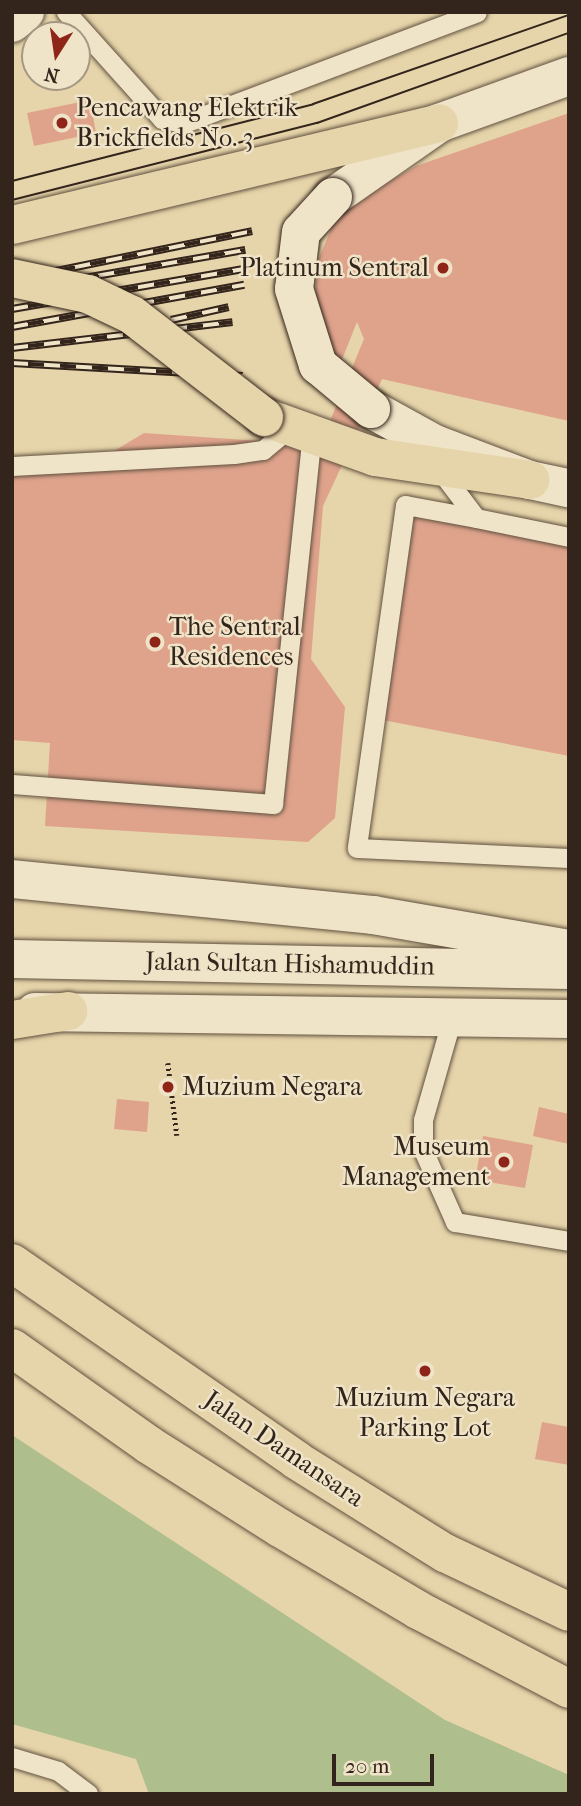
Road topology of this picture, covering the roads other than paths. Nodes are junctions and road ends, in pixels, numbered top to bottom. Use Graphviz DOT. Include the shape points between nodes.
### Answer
graph roads {
  1 [pos="25,12"];
  2 [pos="66,12"];
  3 [pos="477,12"];
  4 [pos="12,23"];
  5 [pos="569,76"];
  6 [pos="439,123"];
  7 [pos="12,225"];
  8 [pos="12,278"];
  9 [pos="289,427"];
  10 [pos="12,466"];
  11 [pos="439,469"];
  12 [pos="530,480"];
  13 [pos="569,488"];
  14 [pos="475,518"];
  15 [pos="569,537"];
  16 [pos="12,784"];
  17 [pos="569,858"];
  18 [pos="12,879"];
  19 [pos="569,950"];
  20 [pos="12,959"];
  21 [pos="569,970"];
  22 [pos="68,1011"];
  23 [pos="12,1012"];
  24 [pos="452,1018"];
  25 [pos="569,1019"];
  26 [pos="12,1020"];
  27 [pos="569,1241"];
  28 [pos="12,1263"];
  29 [pos="12,1348"];
  30 [pos="569,1612"];
  31 [pos="569,1689"];
  32 [pos="12,1758"];
  33 [pos="88,1794"];
  1 -- 4 [label="main road"];
  2 -- 3 [label="lane" via="162,119 184,123"];
  5 -- 6 [label="main road"];
  6 -- 7 [label="main road"];
  6 -- 12 [label="main road, bridge" via="333,197 301,232 294,289 318,365 371,409 435,444"];
  8 -- 9 [label="main road, bridge" via="89,294 132,315"];
  9 -- 10 [label="lane" via="263,450"];
  9 -- 11 [label="main road" via="375,457"];
  9 -- 16 [label="lane" via="273,804"];
  11 -- 12 [label="main road"];
  11 -- 14 [label="lane"];
  12 -- 13 [label="main road"];
  14 -- 15 [label="lane"];
  14 -- 17 [label="lane" via="405,505 357,848"];
  18 -- 19 [label="main road" via="373,915"];
  20 -- 21 [label="main road, Jalan Sultan Hishamuddin"];
  22 -- 23 [label="main road, Jalan Sultan Hishamuddin"];
  22 -- 24 [label="main road, Jalan Sultan Hishamuddin"];
  22 -- 26 [label="main road"];
  24 -- 25 [label="main road, Jalan Sultan Hishamuddin"];
  24 -- 27 [label="lane" via="423,1120 423,1150 455,1222"];
  28 -- 30 [label="main road, Jalan Damansara" via="296,1460 445,1553"];
  29 -- 31 [label="main road" via="149,1445 280,1528 418,1610"];
  32 -- 33 [label="lane" via="58,1771"];
}
